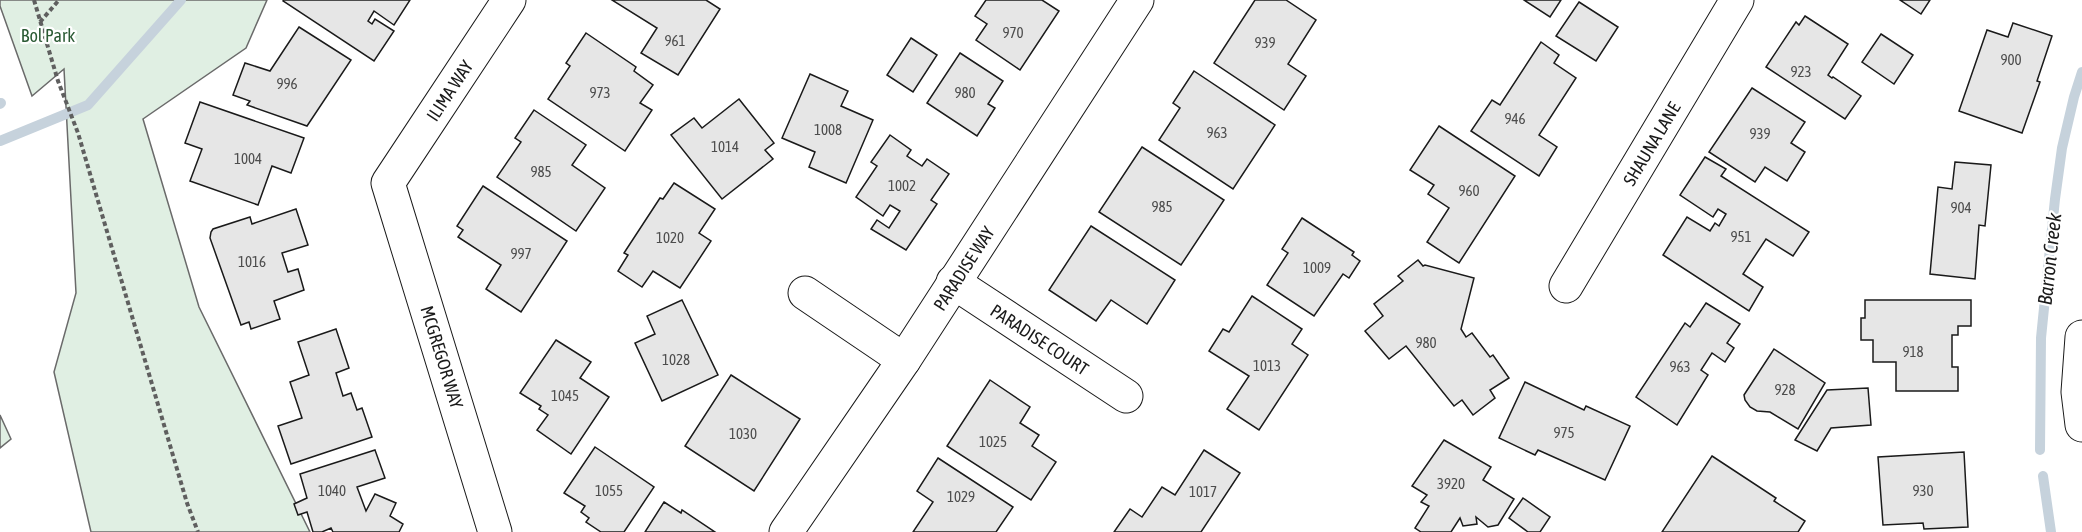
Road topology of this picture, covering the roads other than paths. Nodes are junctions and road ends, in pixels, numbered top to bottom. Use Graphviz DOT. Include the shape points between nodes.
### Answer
graph roads {
  1 [pos="508,0"];
  2 [pos="1137,0"];
  3 [pos="1737,0"];
  4 [pos="388,183"];
  5 [pos="953,282"];
  6 [pos="1566,286"];
  7 [pos="805,293"];
  8 [pos="2082,338"];
  9 [pos="904,360"];
  10 [pos="1126,396"];
  11 [pos="2082,425"];
  12 [pos="495,532"];
  13 [pos="786,532"];
  1 -- 4 [label="street, ILIMA WAY"];
  2 -- 5 [label="street, PARADISE WAY"];
  3 -- 6 [label="street, SHAUNA LANE"];
  4 -- 12 [label="street, MCGREGOR WAY"];
  5 -- 9 [label="street, PARADISE WAY"];
  5 -- 10 [label="street, PARADISE COURT"];
  7 -- 9 [label="street"];
  8 -- 11 [label="street" via="2078,392"];
  9 -- 13 [label="street, PARADISE WAY"];
}
